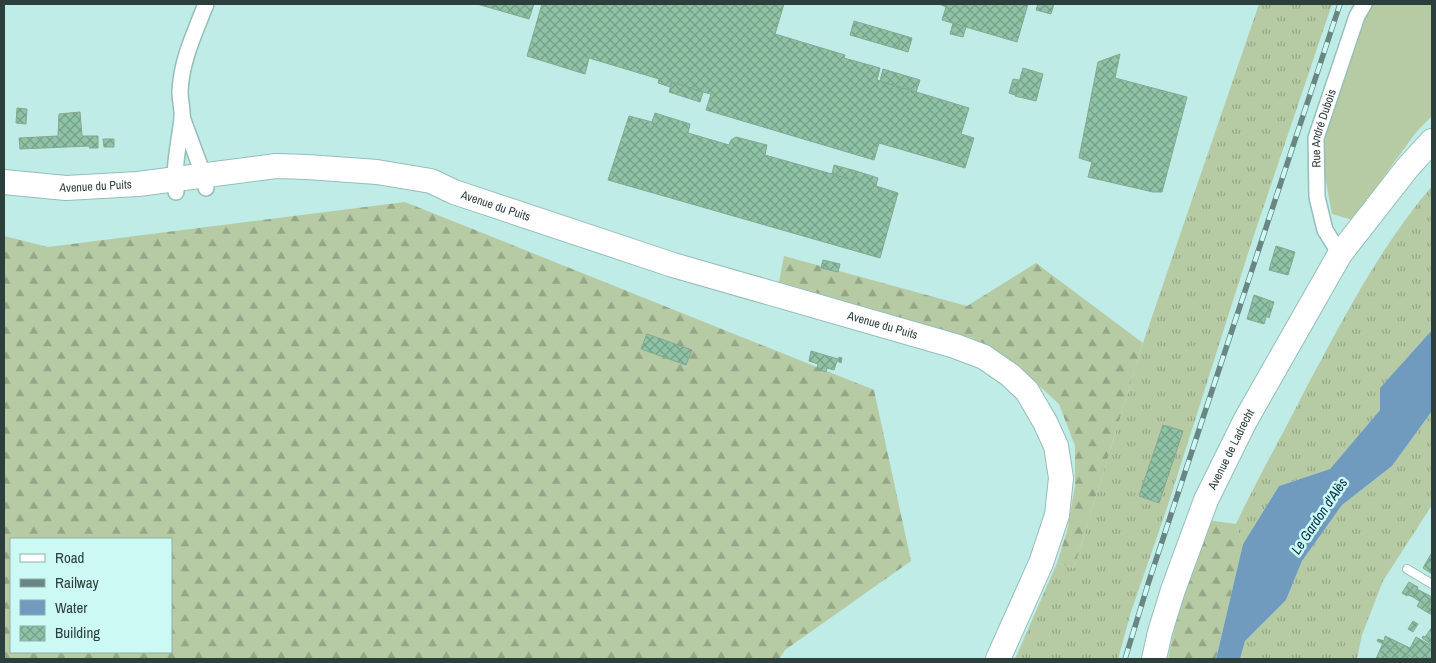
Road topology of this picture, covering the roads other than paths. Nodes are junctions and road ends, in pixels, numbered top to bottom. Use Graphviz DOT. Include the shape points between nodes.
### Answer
graph roads {
  1 [pos="206,4"];
  2 [pos="1364,4"];
  3 [pos="182,117"];
  4 [pos="1432,141"];
  5 [pos="205,181"];
  6 [pos="4,182"];
  7 [pos="175,185"];
  8 [pos="4,194"];
  9 [pos="1340,254"];
  10 [pos="1407,569"];
  11 [pos="1432,584"];
  12 [pos="998,659"];
  13 [pos="1154,659"];
  1 -- 3 [label="street" via="183,70 180,92"];
  2 -- 9 [label="street, Rue André Dubois" via="1316,138 1317,197 1325,230"];
  3 -- 5 [label="street"];
  3 -- 7 [label="street" via="175,156"];
  4 -- 9 [label="main road, Avenue de Ladrecht"];
  5 -- 7 [label="main road, Avenue du Puits"];
  5 -- 12 [label="main road, Avenue du Puits" via="336,177 454,192 673,265 984,357 1028,391 1056,446 1061,478 1057,515 1041,563"];
  6 -- 7 [label="main road, Avenue du Puits" via="66,188"];
  7 -- 8 [label="main road, Avenue du Puits" via="132,197 66,201"];
  9 -- 13 [label="main road, Avenue de Ladrecht" via="1245,421 1206,500 1173,590"];
  10 -- 11 [label="lane"];
}
